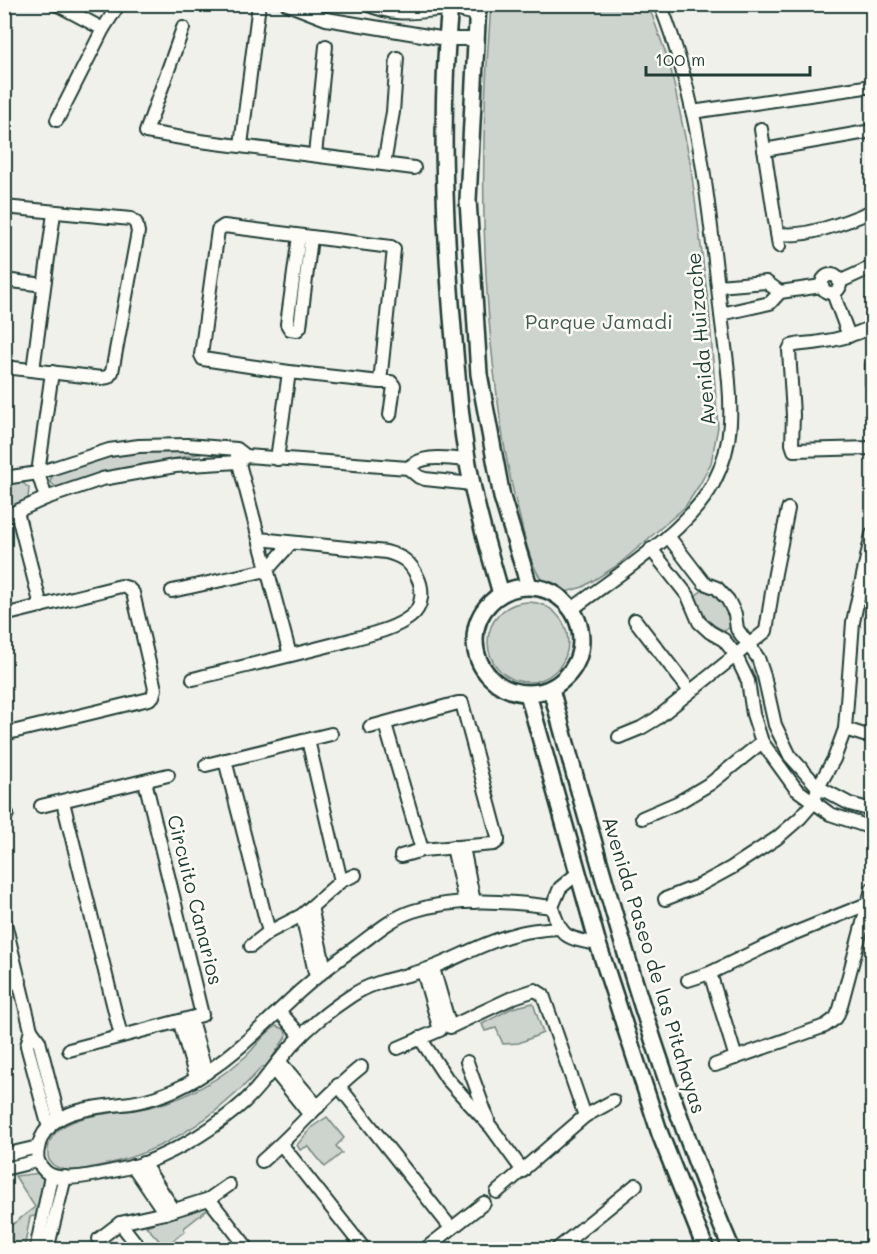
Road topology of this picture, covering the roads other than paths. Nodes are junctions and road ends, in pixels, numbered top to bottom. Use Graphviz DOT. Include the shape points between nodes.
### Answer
graph roads {
  1 [pos="56,4"];
  2 [pos="119,4"];
  3 [pos="259,4"];
  4 [pos="287,4"];
  5 [pos="366,4"];
  6 [pos="660,4"];
  7 [pos="450,7"];
  8 [pos="477,9"];
  9 [pos="183,28"];
  10 [pos="103,29"];
  11 [pos="446,39"];
  12 [pos="475,39"];
  13 [pos="326,46"];
  14 [pos="397,58"];
  15 [pos="873,86"];
  16 [pos="692,112"];
  17 [pos="57,120"];
  18 [pos="761,129"];
  19 [pos="873,131"];
  20 [pos="241,145"];
  21 [pos="764,150"];
  22 [pos="315,155"];
  23 [pos="384,164"];
  24 [pos="414,168"];
  25 [pos="4,207"];
  26 [pos="873,211"];
  27 [pos="54,213"];
  28 [pos="777,233"];
  29 [pos="305,237"];
  30 [pos="779,246"];
  31 [pos="873,267"];
  32 [pos="4,280"];
  33 [pos="44,285"];
  34 [pos="718,286"];
  35 [pos="831,287"];
  36 [pos="780,291"];
  37 [pos="721,314"];
  38 [pos="872,328"];
  39 [pos="849,336"];
  40 [pos="873,365"];
  41 [pos="4,367"];
  42 [pos="33,370"];
  43 [pos="52,372"];
  44 [pos="289,372"];
  45 [pos="380,382"];
  46 [pos="873,382"];
  47 [pos="390,414"];
  48 [pos="487,423"];
  49 [pos="461,426"];
  50 [pos="873,448"];
  51 [pos="240,456"];
  52 [pos="277,459"];
  53 [pos="449,459"];
  54 [pos="468,460"];
  55 [pos="408,468"];
  56 [pos="38,473"];
  57 [pos="4,478"];
  58 [pos="450,482"];
  59 [pos="472,484"];
  60 [pos="46,498"];
  61 [pos="789,509"];
  62 [pos="17,512"];
  63 [pos="4,517"];
  64 [pos="873,534"];
  65 [pos="668,536"];
  66 [pos="259,539"];
  67 [pos="290,544"];
  68 [pos="651,549"];
  69 [pos="267,570"];
  70 [pos="704,583"];
  71 [pos="530,586"];
  72 [pos="172,591"];
  73 [pos="501,594"];
  74 [pos="688,596"];
  75 [pos="40,606"];
  76 [pos="571,610"];
  77 [pos="4,615"];
  78 [pos="634,620"];
  79 [pos="737,629"];
  80 [pos="724,640"];
  81 [pos="749,645"];
  82 [pos="735,654"];
  83 [pos="290,655"];
  84 [pos="193,679"];
  85 [pos="551,689"];
  86 [pos="690,691"];
  87 [pos="528,694"];
  88 [pos="385,724"];
  89 [pos="370,727"];
  90 [pos="845,729"];
  91 [pos="4,734"];
  92 [pos="331,734"];
  93 [pos="873,735"];
  94 [pos="619,737"];
  95 [pos="308,740"];
  96 [pos="762,742"];
  97 [pos="225,760"];
  98 [pos="206,765"];
  99 [pos="168,775"];
  100 [pos="145,781"];
  101 [pos="818,787"];
  102 [pos="63,802"];
  103 [pos="814,802"];
  104 [pos="41,806"];
  105 [pos="873,810"];
  106 [pos="642,818"];
  107 [pos="873,828"];
  108 [pos="458,847"];
  109 [pos="422,850"];
  110 [pos="401,856"];
  111 [pos="578,873"];
  112 [pos="355,875"];
  113 [pos="342,881"];
  114 [pos="873,889"];
  115 [pos="665,899"];
  116 [pos="469,902"];
  117 [pos="867,904"];
  118 [pos="552,907"];
  119 [pos="307,911"];
  120 [pos="4,919"];
  121 [pos="558,928"];
  122 [pos="269,932"];
  123 [pos="598,944"];
  124 [pos="251,946"];
  125 [pos="428,969"];
  126 [pos="321,973"];
  127 [pos="710,973"];
  128 [pos="688,980"];
  129 [pos="20,981"];
  130 [pos="4,985"];
  131 [pos="279,1011"];
  132 [pos="185,1021"];
  133 [pos="31,1030"];
  134 [pos="121,1036"];
  135 [pos="301,1036"];
  136 [pos="420,1038"];
  137 [pos="398,1048"];
  138 [pos="69,1050"];
  139 [pos="736,1058"];
  140 [pos="467,1062"];
  141 [pos="276,1065"];
  142 [pos="715,1065"];
  143 [pos="361,1067"];
  144 [pos="201,1076"];
  145 [pos="338,1085"];
  146 [pos="614,1101"];
  147 [pos="314,1111"];
  148 [pos="585,1116"];
  149 [pos="59,1119"];
  150 [pos="491,1127"];
  151 [pos="49,1128"];
  152 [pos="281,1144"];
  153 [pos="38,1147"];
  154 [pos="4,1155"];
  155 [pos="37,1161"];
  156 [pos="262,1161"];
  157 [pos="138,1165"];
  158 [pos="4,1168"];
  159 [pos="523,1171"];
  160 [pos="51,1176"];
  161 [pos="64,1177"];
  162 [pos="229,1185"];
  163 [pos="636,1185"];
  164 [pos="497,1192"];
  165 [pos="209,1199"];
  166 [pos="484,1203"];
  167 [pos="169,1211"];
  168 [pos="720,1220"];
  169 [pos="120,1223"];
  170 [pos="451,1228"];
  171 [pos="697,1229"];
  172 [pos="99,1239"];
  173 [pos="563,1247"];
  174 [pos="36,1250"];
  175 [pos="48,1250"];
  176 [pos="141,1250"];
  177 [pos="249,1250"];
  178 [pos="365,1250"];
  179 [pos="423,1250"];
  180 [pos="706,1250"];
  181 [pos="732,1250"];
  1 -- 10 [label="street"];
  2 -- 10 [label="street"];
  3 -- 20 [label="street"];
  4 -- 11 [label="street" via="326,19"];
  5 -- 7 [label="street" via="388,12 420,13"];
  6 -- 16 [label="street, Avenida Huizache" via="678,53"];
  7 -- 8 [label="street"];
  7 -- 11 [label="street"];
  8 -- 12 [label="street"];
  9 -- 20 [label="street" via="146,132"];
  10 -- 17 [label="street"];
  11 -- 12 [label="street"];
  11 -- 49 [label="street" via="445,227"];
  12 -- 48 [label="street" via="468,200 479,374"];
  13 -- 22 [label="street"];
  14 -- 23 [label="street"];
  15 -- 16 [label="street"];
  16 -- 34 [label="street, Avenida Huizache"];
  18 -- 21 [label="street"];
  19 -- 21 [label="street"];
  20 -- 22 [label="street"];
  21 -- 28 [label="street"];
  22 -- 23 [label="street"];
  23 -- 24 [label="street"];
  25 -- 27 [label="street"];
  26 -- 28 [label="street" via="812,231"];
  27 -- 33 [label="street"];
  27 -- 43 [label="street" via="131,219 138,232 112,372 102,378"];
  28 -- 30 [label="street"];
  29 -- 29 [label="street" via="287,324 297,330 300,327"];
  29 -- 44 [label="street" via="224,226 218,230 201,355 206,360"];
  29 -- 45 [label="street" via="394,249"];
  31 -- 35 [label="street"];
  32 -- 33 [label="street"];
  33 -- 42 [label="street"];
  34 -- 36 [label="street" via="766,282"];
  34 -- 37 [label="street, Avenida Huizache"];
  35 -- 36 [label="street"];
  35 -- 39 [label="street"];
  36 -- 37 [label="street" via="770,303"];
  37 -- 65 [label="street, Avenida Huizache" via="730,404 728,442 712,486"];
  38 -- 39 [label="street"];
  39 -- 50 [label="street" via="791,346 792,444 799,451"];
  40 -- 46 [label="street"];
  41 -- 42 [label="street"];
  42 -- 43 [label="street"];
  43 -- 56 [label="street"];
  44 -- 45 [label="street"];
  44 -- 52 [label="street"];
  45 -- 47 [label="street" via="391,382 394,386"];
  48 -- 49 [label="street"];
  48 -- 71 [label="street" via="502,497"];
  49 -- 54 [label="street"];
  51 -- 52 [label="street"];
  51 -- 56 [label="street" via="187,445 139,446 109,450"];
  51 -- 60 [label="street" via="102,479"];
  51 -- 66 [label="street"];
  52 -- 55 [label="street"];
  53 -- 54 [label="street"];
  53 -- 55 [label="street" via="420,459"];
  53 -- 58 [label="street"];
  54 -- 59 [label="street"];
  55 -- 58 [label="street" via="419,477"];
  56 -- 57 [label="street"];
  56 -- 60 [label="street"];
  58 -- 59 [label="street"];
  59 -- 73 [label="street"];
  60 -- 62 [label="street"];
  61 -- 81 [label="street" via="766,632"];
  62 -- 63 [label="street"];
  62 -- 75 [label="street"];
  64 -- 90 [label="street" via="853,622"];
  65 -- 68 [label="street, Avenida Huizache"];
  65 -- 70 [label="street"];
  66 -- 67 [label="street"];
  66 -- 69 [label="street"];
  67 -- 69 [label="street"];
  67 -- 83 [label="street" via="400,555 419,578 422,595 411,617 387,629"];
  68 -- 74 [label="street"];
  68 -- 76 [label="street, Avenida Huizache"];
  69 -- 72 [label="street"];
  69 -- 83 [label="street"];
  70 -- 74 [label="street"];
  70 -- 79 [label="street" via="717,588 728,600"];
  71 -- 73 [label="street"];
  71 -- 76 [label="street" via="557,594"];
  73 -- 87 [label="street" via="487,605 478,620 477,654 496,683"];
  74 -- 80 [label="street" via="699,622"];
  75 -- 77 [label="street"];
  75 -- 91 [label="street" via="121,586 128,588 133,593 153,696"];
  76 -- 85 [label="street" via="581,631 582,647 568,676"];
  78 -- 86 [label="street"];
  79 -- 80 [label="street"];
  79 -- 81 [label="street"];
  80 -- 82 [label="street"];
  81 -- 82 [label="street"];
  81 -- 101 [label="street" via="758,658 781,740"];
  82 -- 86 [label="street"];
  82 -- 96 [label="street" via="748,681"];
  83 -- 84 [label="street"];
  85 -- 87 [label="street"];
  85 -- 168 [label="street, Avenida Paseo de las Pitahayas" via="639,993 682,1126"];
  86 -- 94 [label="street" via="656,719"];
  87 -- 111 [label="street"];
  88 -- 89 [label="street"];
  88 -- 108 [label="street" via="462,703 498,841"];
  88 -- 109 [label="street"];
  90 -- 93 [label="street"];
  90 -- 101 [label="street"];
  92 -- 95 [label="street"];
  95 -- 97 [label="street"];
  95 -- 113 [label="street"];
  96 -- 103 [label="street" via="796,789"];
  96 -- 106 [label="street" via="711,783"];
  97 -- 98 [label="street"];
  97 -- 122 [label="street"];
  99 -- 100 [label="street"];
  100 -- 102 [label="street"];
  100 -- 132 [label="street, Circuito Canarios" via="202,1012 200,1017"];
  101 -- 103 [label="street"];
  101 -- 105 [label="street" via="850,804"];
  102 -- 104 [label="street"];
  102 -- 134 [label="street"];
  103 -- 107 [label="street" via="830,814"];
  103 -- 115 [label="street" via="777,838 732,868"];
  108 -- 109 [label="street"];
  108 -- 116 [label="street"];
  109 -- 110 [label="street"];
  111 -- 118 [label="street" via="560,888"];
  111 -- 123 [label="street"];
  112 -- 113 [label="street"];
  113 -- 119 [label="street"];
  114 -- 117 [label="street"];
  116 -- 118 [label="street" via="520,902"];
  116 -- 126 [label="street" via="412,912 387,924"];
  117 -- 127 [label="street"];
  117 -- 139 [label="street" via="836,1018 825,1026"];
  118 -- 121 [label="street"];
  119 -- 122 [label="street"];
  119 -- 126 [label="street"];
  120 -- 129 [label="street"];
  121 -- 123 [label="street" via="568,936"];
  121 -- 125 [label="street" via="512,935"];
  122 -- 124 [label="street"];
  123 -- 171 [label="street" via="660,1134"];
  125 -- 135 [label="street" via="370,984"];
  125 -- 136 [label="street" via="440,1030"];
  125 -- 148 [label="street" via="450,1027 514,997 535,990 543,995"];
  126 -- 131 [label="street"];
  127 -- 128 [label="street"];
  127 -- 139 [label="street"];
  129 -- 130 [label="street"];
  129 -- 133 [label="street"];
  131 -- 135 [label="street"];
  131 -- 144 [label="street" via="226,1060"];
  132 -- 134 [label="street"];
  132 -- 144 [label="street"];
  133 -- 149 [label="street" via="39,1041"];
  133 -- 151 [label="street" via="27,1046"];
  134 -- 138 [label="street"];
  135 -- 141 [label="street"];
  136 -- 137 [label="street"];
  136 -- 150 [label="street" via="447,1079"];
  139 -- 142 [label="street"];
  140 -- 150 [label="street"];
  141 -- 147 [label="street"];
  141 -- 157 [label="street" via="244,1102 211,1128"];
  143 -- 145 [label="street"];
  144 -- 149 [label="street" via="138,1102 97,1106"];
  145 -- 147 [label="street"];
  145 -- 170 [label="street"];
  146 -- 148 [label="street"];
  147 -- 152 [label="street"];
  148 -- 159 [label="street"];
  149 -- 151 [label="street"];
  150 -- 159 [label="street"];
  151 -- 153 [label="street"];
  152 -- 156 [label="street"];
  152 -- 178 [label="street"];
  153 -- 154 [label="street"];
  153 -- 155 [label="street"];
  155 -- 158 [label="street"];
  155 -- 160 [label="street"];
  157 -- 161 [label="street"];
  157 -- 167 [label="street"];
  159 -- 164 [label="street"];
  160 -- 161 [label="street"];
  160 -- 174 [label="street"];
  161 -- 175 [label="street"];
  162 -- 165 [label="street"];
  163 -- 173 [label="street"];
  165 -- 167 [label="street"];
  165 -- 177 [label="street"];
  166 -- 170 [label="street"];
  167 -- 169 [label="street"];
  168 -- 171 [label="street"];
  168 -- 181 [label="street, Avenida Paseo de las Pitahayas"];
  169 -- 172 [label="street"];
  169 -- 176 [label="street"];
  170 -- 179 [label="street"];
  171 -- 180 [label="street"];
}
